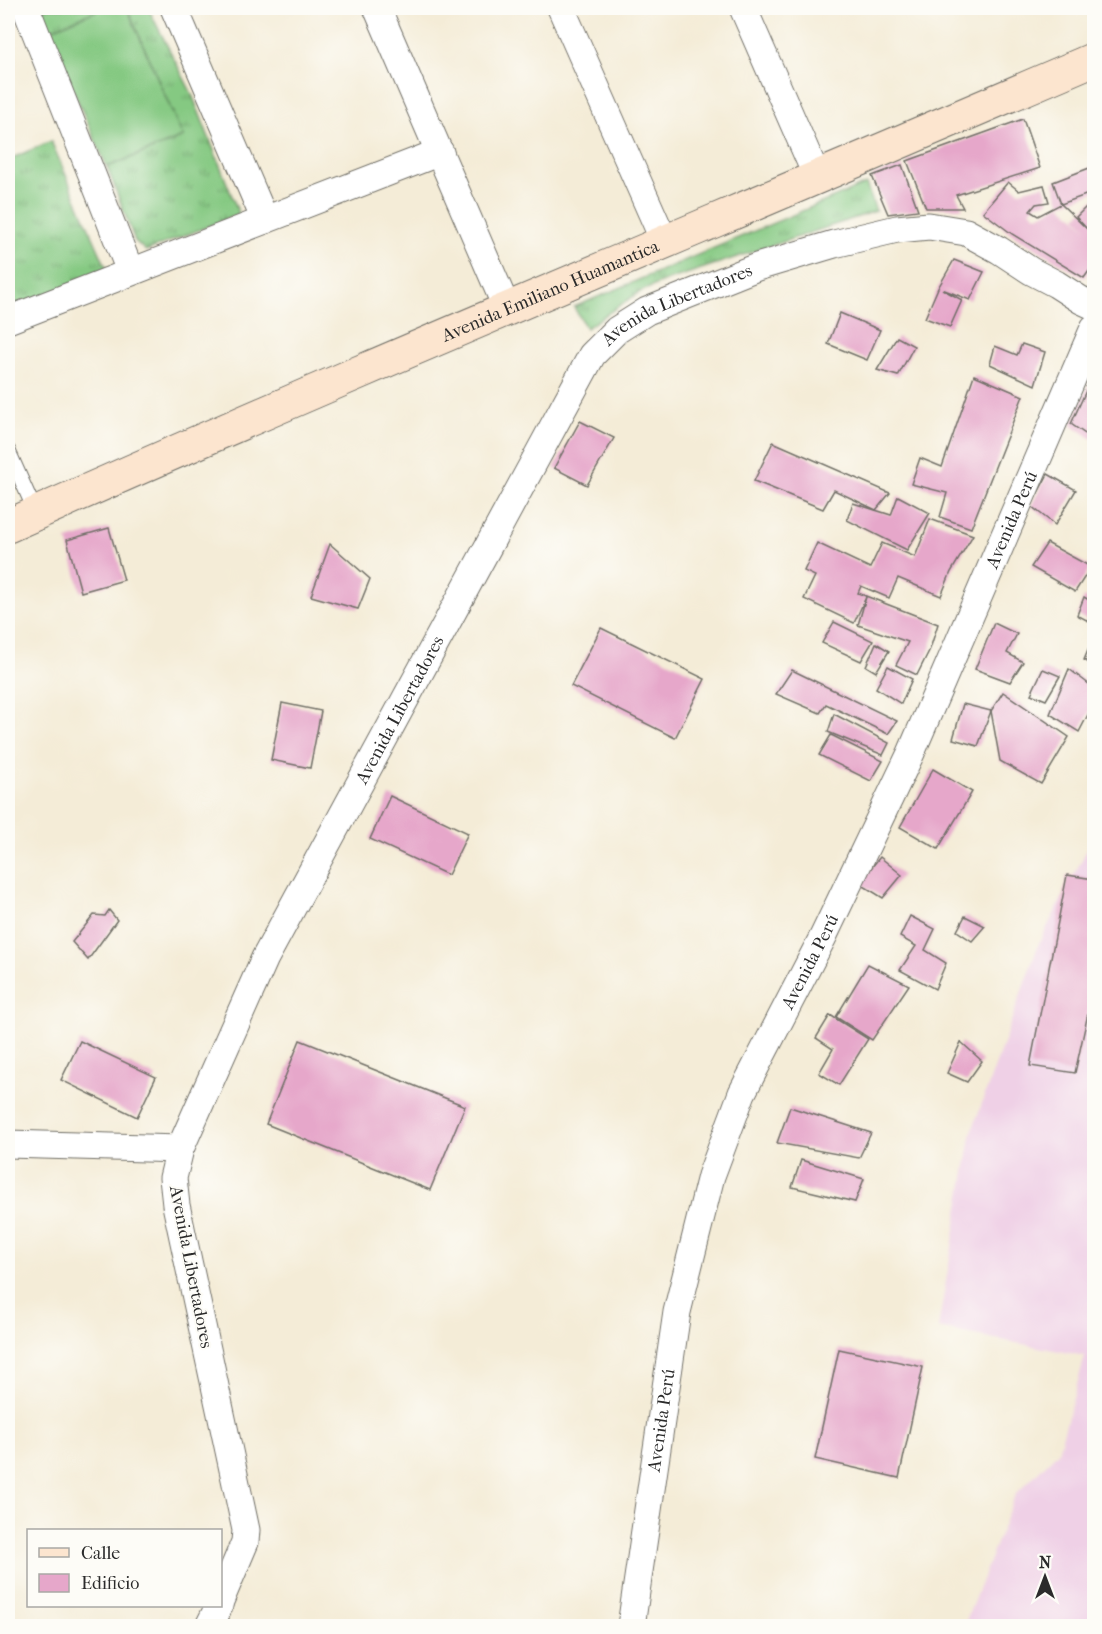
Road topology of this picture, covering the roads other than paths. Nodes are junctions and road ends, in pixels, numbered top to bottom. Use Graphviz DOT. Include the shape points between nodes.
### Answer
graph roads {
  1 [pos="26,8"];
  2 [pos="174,8"];
  3 [pos="377,8"];
  4 [pos="561,8"];
  5 [pos="744,8"];
  6 [pos="1095,59"];
  7 [pos="440,152"];
  8 [pos="818,179"];
  9 [pos="265,220"];
  10 [pos="665,243"];
  11 [pos="130,271"];
  12 [pos="1095,306"];
  13 [pos="507,309"];
  14 [pos="8,320"];
  15 [pos="1095,328"];
  16 [pos="8,450"];
  17 [pos="22,519"];
  18 [pos="8,1144"];
  19 [pos="180,1149"];
  20 [pos="222,1596"];
  21 [pos="218,1607"];
  22 [pos="210,1626"];
  23 [pos="631,1626"];
  1 -- 11 [label="street"];
  2 -- 9 [label="street"];
  3 -- 7 [label="street"];
  4 -- 10 [label="street"];
  5 -- 8 [label="street"];
  6 -- 8 [label="street, Avenida Emiliano Huamantica"];
  7 -- 9 [label="street"];
  7 -- 13 [label="street"];
  8 -- 10 [label="street, Avenida Emiliano Huamantica"];
  9 -- 11 [label="street"];
  10 -- 13 [label="street, Avenida Emiliano Huamantica"];
  11 -- 14 [label="street"];
  12 -- 19 [label="street, Avenida Libertadores" via="966,232 929,226 897,229 834,244 757,267 647,311 617,330 592,355 265,958"];
  13 -- 17 [label="street, Avenida Emiliano Huamantica"];
  15 -- 23 [label="street, Avenida Perú" via="911,753 823,937 742,1093 711,1176 677,1312"];
  16 -- 17 [label="lane"];
  18 -- 19 [label="street"];
  19 -- 20 [label="street, Avenida Libertadores" via="173,1178 176,1205 246,1530 245,1542"];
  21 -- 22 [label="street"];
}
